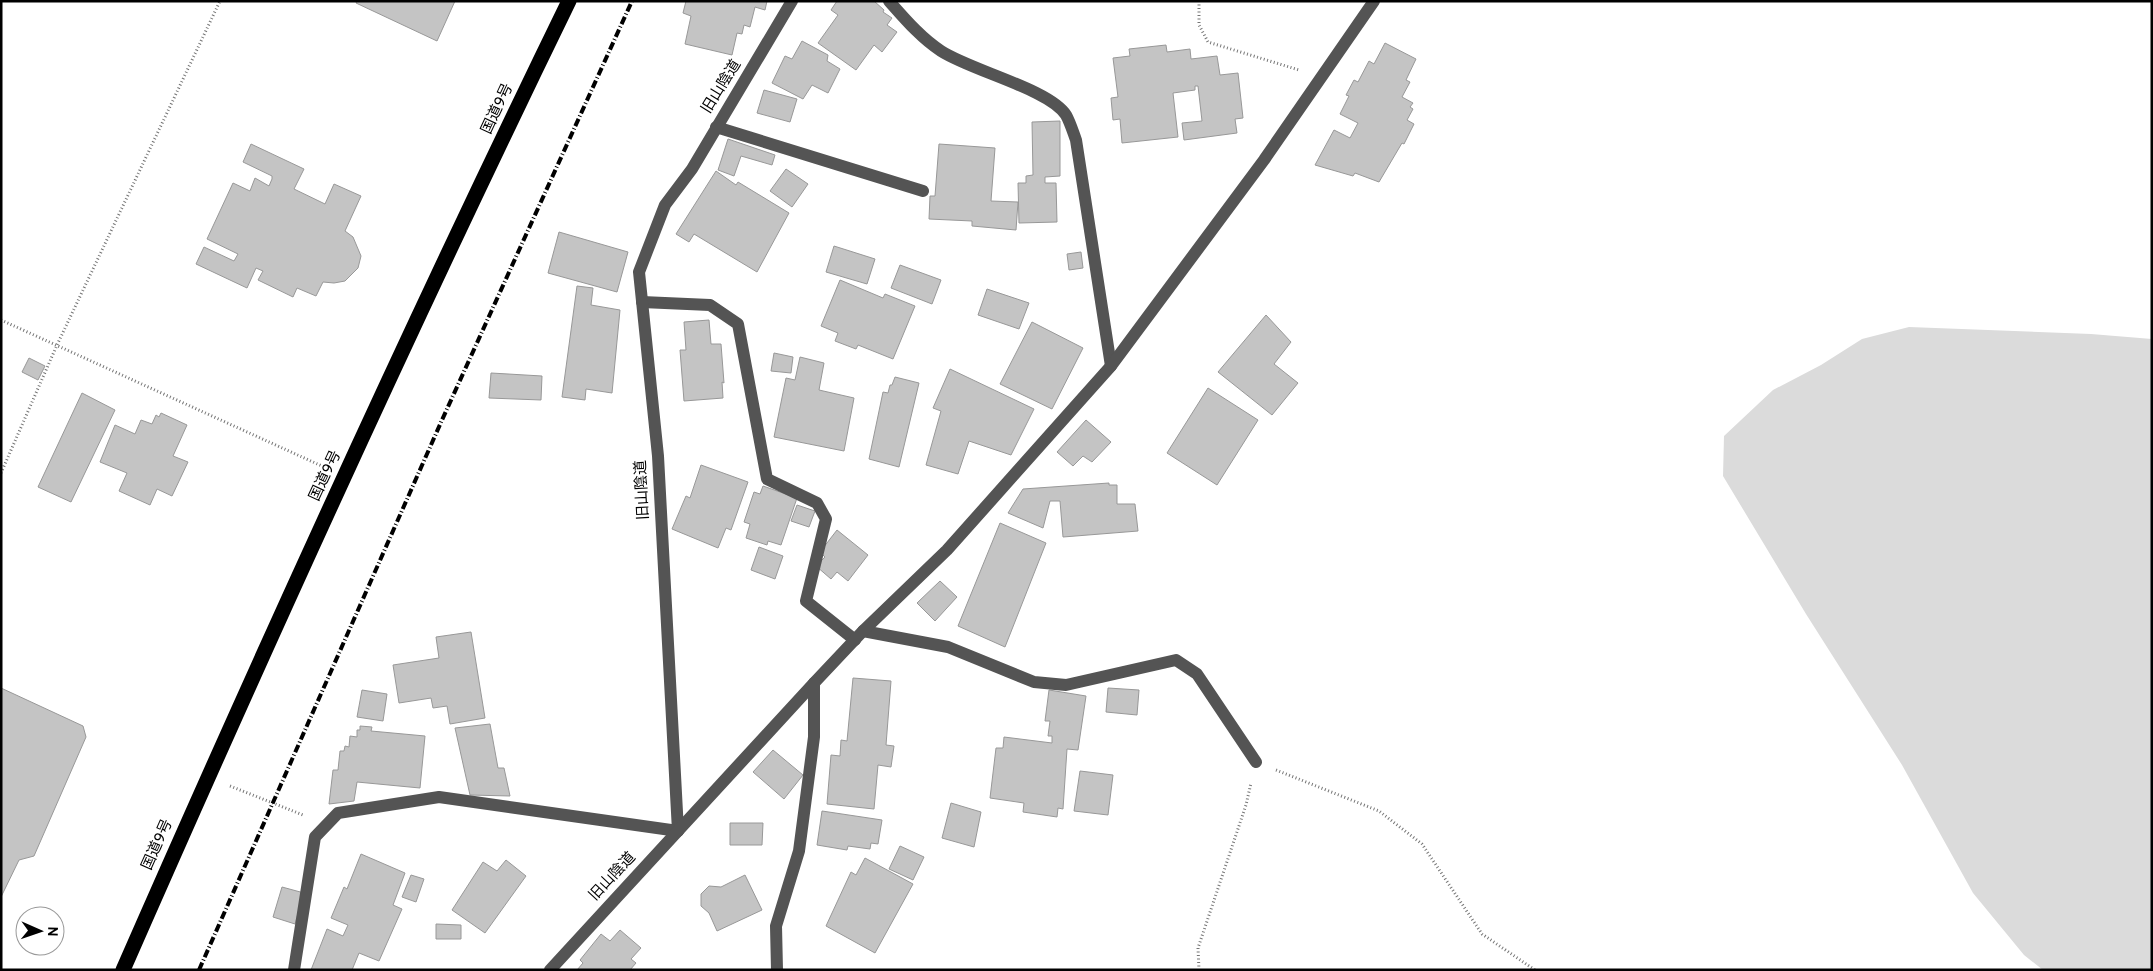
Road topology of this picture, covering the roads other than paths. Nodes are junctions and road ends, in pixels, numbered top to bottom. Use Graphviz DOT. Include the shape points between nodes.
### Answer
graph roads {
  1 [pos="569,1"];
  2 [pos="792,1"];
  3 [pos="889,1"];
  4 [pos="1374,1"];
  5 [pos="716,127"];
  6 [pos="923,191"];
  7 [pos="642,302"];
  8 [pos="1111,366"];
  9 [pos="859,635"];
  10 [pos="814,682"];
  11 [pos="1256,762"];
  12 [pos="678,831"];
  13 [pos="123,970"];
  14 [pos="294,970"];
  15 [pos="550,970"];
  16 [pos="777,970"];
  1 -- 13 [label="highway, 国道9号" via="345,477"];
  2 -- 5 [label="street, 旧山陰道"];
  3 -- 8 [label="street" via="916,31 941,51 972,68 1045,96 1066,114 1076,140"];
  4 -- 8 [label="street" via="1264,160"];
  5 -- 6 [label="street"];
  5 -- 7 [label="street, 旧山陰道" via="692,169 665,206 639,272"];
  7 -- 9 [label="street" via="710,305 738,324 767,479 817,503 826,519 806,601"];
  7 -- 12 [label="street, 旧山陰道" via="658,456"];
  8 -- 9 [label="street" via="946,550"];
  9 -- 10 [label="street"];
  9 -- 11 [label="street" via="948,647 1034,682 1066,685 1176,660 1197,674"];
  10 -- 12 [label="street"];
  10 -- 16 [label="street" via="814,737 799,851 776,926"];
  12 -- 14 [label="street" via="439,797 338,813 315,836"];
  12 -- 15 [label="street, 旧山陰道"];
}
